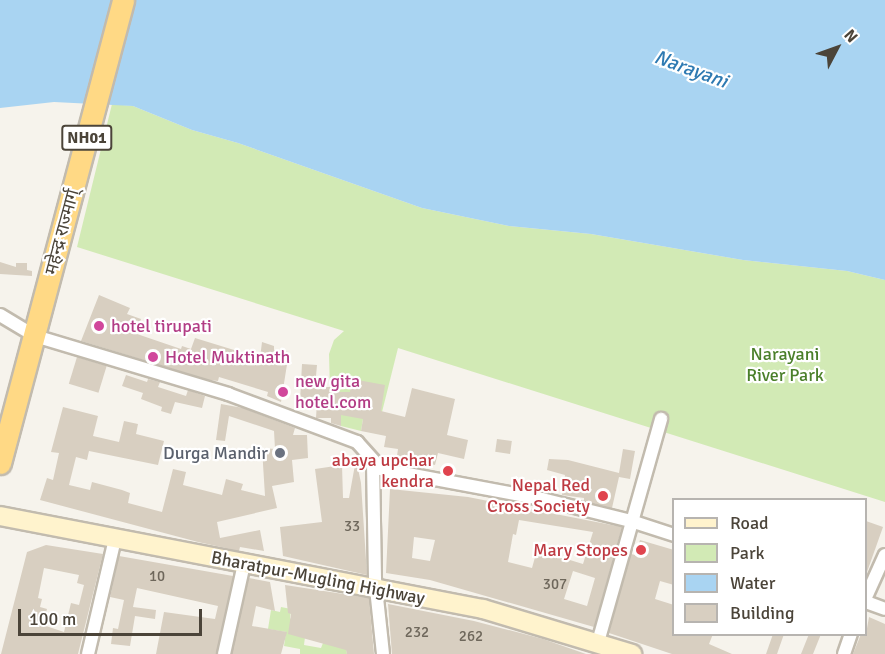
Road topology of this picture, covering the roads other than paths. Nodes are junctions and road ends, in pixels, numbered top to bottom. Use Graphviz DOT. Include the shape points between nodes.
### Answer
graph roads {
  1 [pos="123,0"];
  2 [pos="0,315"];
  3 [pos="35,336"];
  4 [pos="661,419"];
  5 [pos="0,463"];
  6 [pos="373,463"];
  7 [pos="0,516"];
  8 [pos="630,520"];
  9 [pos="672,534"];
  10 [pos="115,539"];
  11 [pos="885,555"];
  12 [pos="244,564"];
  13 [pos="376,588"];
  14 [pos="867,595"];
  15 [pos="867,602"];
  16 [pos="885,609"];
  17 [pos="850,636"];
  18 [pos="602,647"];
  19 [pos="88,654"];
  20 [pos="224,654"];
  21 [pos="383,654"];
  22 [pos="632,654"];
  23 [pos="844,654"];
  1 -- 3 [label="highway, महेन्द्र राज्मार्ग् / NH01"];
  2 -- 3 [label="street"];
  3 -- 5 [label="highway, महेन्द्र राज्मार्ग् / NH01"];
  3 -- 6 [label="street" via="273,410 357,442"];
  4 -- 8 [label="street"];
  6 -- 8 [label="street" via="387,470"];
  6 -- 13 [label="street"];
  7 -- 10 [label="main road, Bharatpur-Mugling Highway"];
  8 -- 9 [label="street"];
  8 -- 18 [label="street"];
  10 -- 12 [label="main road, Bharatpur-Mugling Highway"];
  10 -- 19 [label="street"];
  11 -- 14 [label="street"];
  12 -- 13 [label="main road, Bharatpur-Mugling Highway"];
  12 -- 20 [label="street"];
  13 -- 18 [label="main road, Bharatpur-Mugling Highway" via="483,609"];
  13 -- 21 [label="street"];
  15 -- 16 [label="street"];
  17 -- 23 [label="street"];
  18 -- 22 [label="main road, Bharatpur-Mugling Highway"];
}
